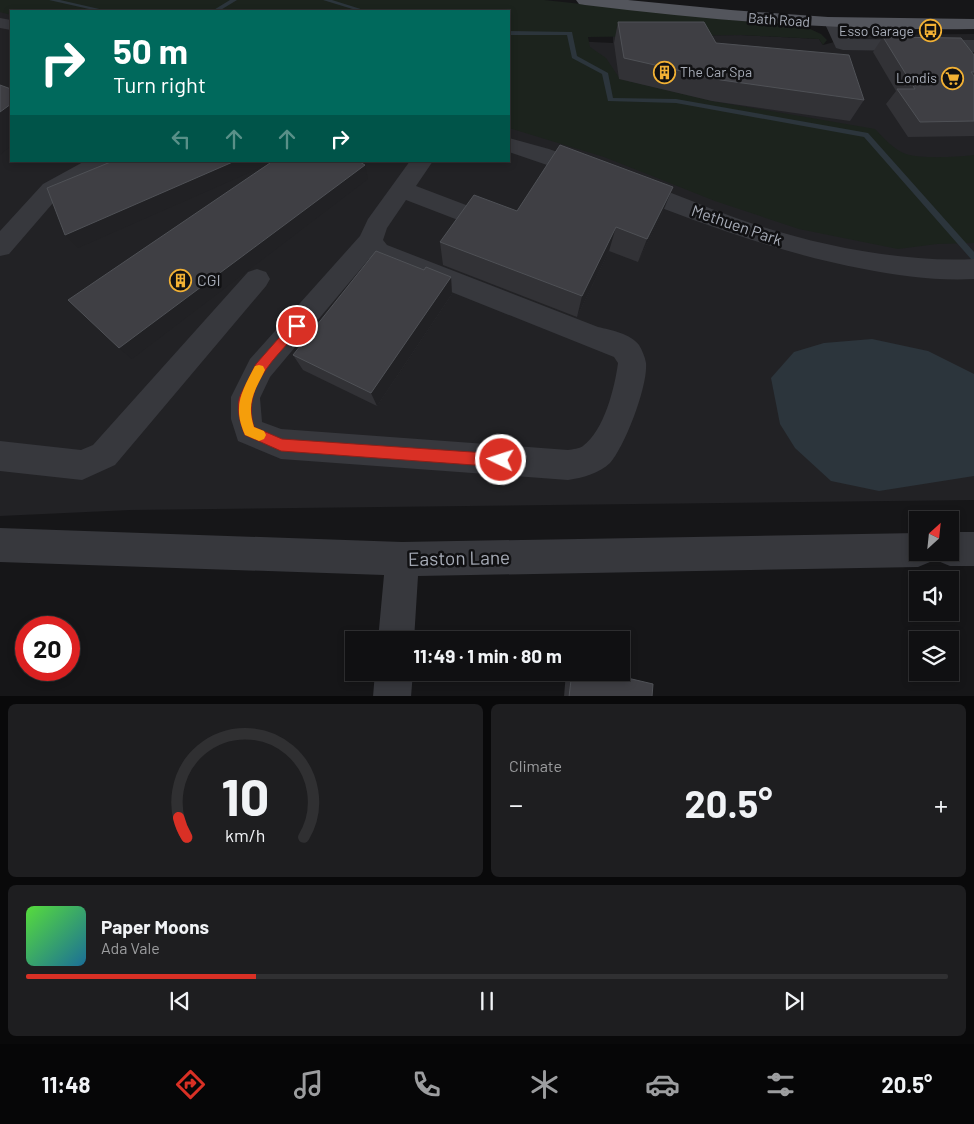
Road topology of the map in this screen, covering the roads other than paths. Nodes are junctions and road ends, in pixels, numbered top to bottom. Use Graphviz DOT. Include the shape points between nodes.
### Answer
graph roads {
  1 [pos="585,0"];
  2 [pos="834,24"];
  3 [pos="974,24"];
  4 [pos="974,46"];
  5 [pos="510,145"];
  6 [pos="104,162"];
  7 [pos="422,162"];
  8 [pos="402,189"];
  9 [pos="458,211"];
  10 [pos="370,241"];
  11 [pos="0,247"];
  12 [pos="974,269"];
  13 [pos="257,279"];
  14 [pos="0,456"];
  15 [pos="0,545"];
  16 [pos="959,549"];
  17 [pos="974,549"];
  18 [pos="909,550"];
  19 [pos="402,559"];
  20 [pos="397,631"];
  21 [pos="393,681"];
  22 [pos="392,696"];
  1 -- 2 [label="main road, Bath Road" via="701,14"];
  2 -- 3 [label="main road, Bath Road"];
  2 -- 4 [label="street" via="843,44"];
  5 -- 12 [label="street, Methuen Park" via="785,242 915,269"];
  6 -- 11 [label="street" via="51,190"];
  7 -- 8 [label="street"];
  8 -- 9 [label="street"];
  8 -- 10 [label="street" via="376,225"];
  10 -- 10 [label="street" via="260,368 245,397 249,430 281,444 568,465 585,463 601,451 614,431 633,367 630,354 616,343 387,256 378,252"];
  13 -- 14 [label="street" via="104,454 82,465"];
  15 -- 19 [label="street, Easton Lane"];
  16 -- 17 [label="street"];
  18 -- 19 [label="street, Easton Lane"];
  19 -- 20 [label="street"];
  21 -- 22 [label="street"];
}
